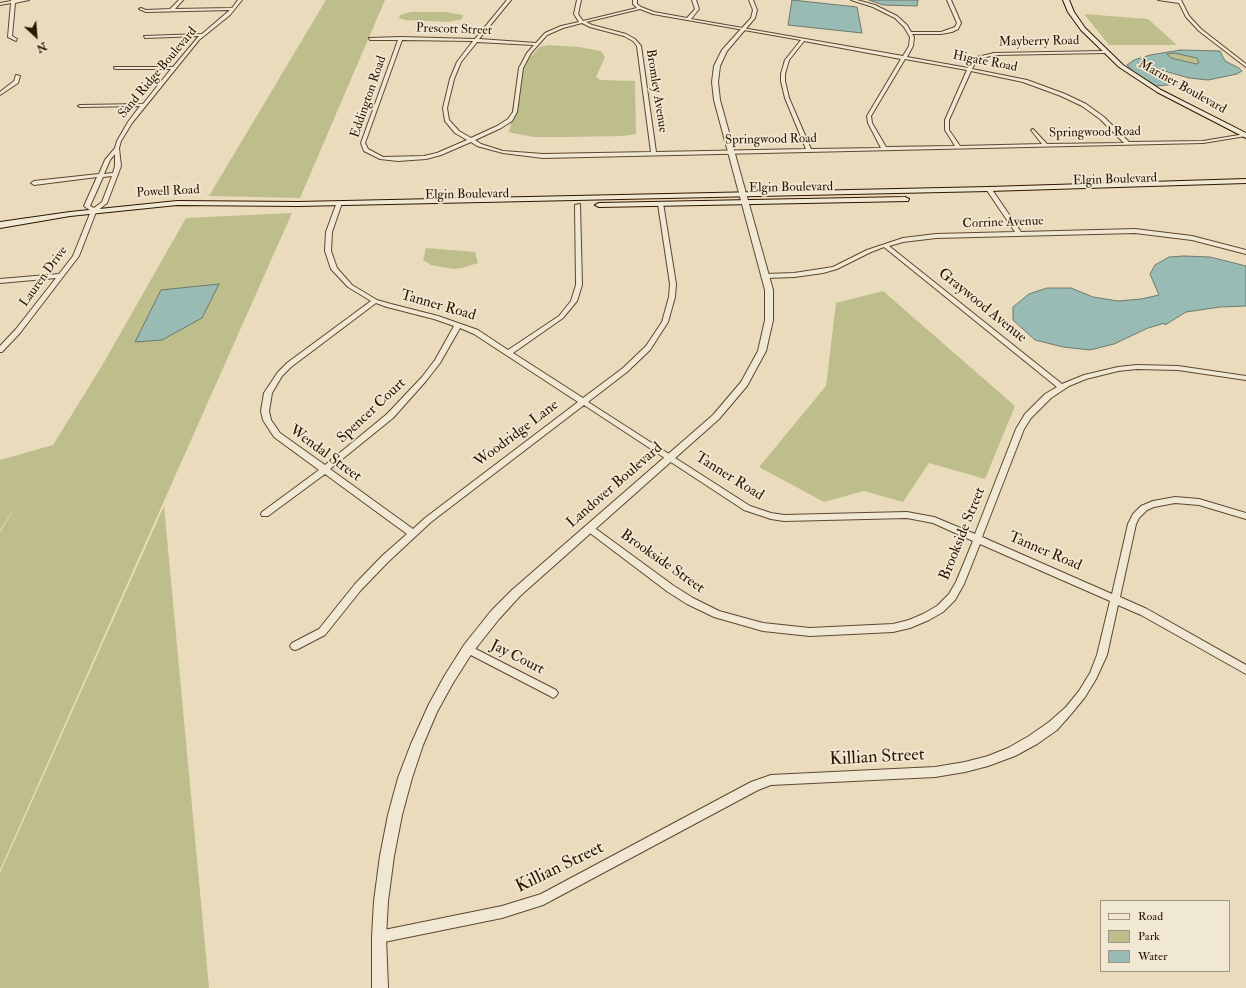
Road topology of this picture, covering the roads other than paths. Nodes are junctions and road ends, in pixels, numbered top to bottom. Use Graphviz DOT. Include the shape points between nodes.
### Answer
graph roads {
  1 [pos="27,0"];
  2 [pos="181,0"];
  3 [pos="240,0"];
  4 [pos="509,0"];
  5 [pos="579,0"];
  6 [pos="635,0"];
  7 [pos="694,0"];
  8 [pos="751,0"];
  9 [pos="853,0"];
  10 [pos="949,0"];
  11 [pos="1066,0"];
  12 [pos="1160,0"];
  13 [pos="13,1"];
  14 [pos="1179,1"];
  15 [pos="0,4"];
  16 [pos="640,8"];
  17 [pos="141,9"];
  18 [pos="232,9"];
  19 [pos="171,10"];
  20 [pos="688,19"];
  21 [pos="582,22"];
  22 [pos="744,29"];
  23 [pos="911,33"];
  24 [pos="145,36"];
  25 [pos="202,36"];
  26 [pos="401,38"];
  27 [pos="370,39"];
  28 [pos="16,40"];
  29 [pos="476,40"];
  30 [pos="803,40"];
  31 [pos="536,44"];
  32 [pos="1105,52"];
  33 [pos="904,58"];
  34 [pos="1238,60"];
  35 [pos="1246,60"];
  36 [pos="1246,66"];
  37 [pos="116,68"];
  38 [pos="174,68"];
  39 [pos="969,70"];
  40 [pos="18,76"];
  41 [pos="0,94"];
  42 [pos="144,105"];
  43 [pos="80,106"];
  44 [pos="1033,130"];
  45 [pos="1246,136"];
  46 [pos="469,141"];
  47 [pos="1128,144"];
  48 [pos="1046,146"];
  49 [pos="958,147"];
  50 [pos="117,148"];
  51 [pos="884,149"];
  52 [pos="808,151"];
  53 [pos="732,152"];
  54 [pos="654,154"];
  55 [pos="114,174"];
  56 [pos="101,176"];
  57 [pos="1246,181"];
  58 [pos="34,183"];
  59 [pos="1246,188"];
  60 [pos="989,189"];
  61 [pos="994,196"];
  62 [pos="744,197"];
  63 [pos="661,204"];
  64 [pos="578,205"];
  65 [pos="338,206"];
  66 [pos="92,215"];
  67 [pos="0,225"];
  68 [pos="0,233"];
  69 [pos="1019,234"];
  70 [pos="885,245"];
  71 [pos="1246,252"];
  72 [pos="60,276"];
  73 [pos="766,276"];
  74 [pos="0,281"];
  75 [pos="375,301"];
  76 [pos="458,325"];
  77 [pos="0,350"];
  78 [pos="510,352"];
  79 [pos="1246,378"];
  80 [pos="1062,387"];
  81 [pos="584,401"];
  82 [pos="670,457"];
  83 [pos="324,470"];
  84 [pos="265,514"];
  85 [pos="1246,516"];
  86 [pos="589,528"];
  87 [pos="412,533"];
  88 [pos="978,539"];
  89 [pos="1115,598"];
  90 [pos="295,646"];
  91 [pos="468,649"];
  92 [pos="1246,670"];
  93 [pos="553,693"];
  94 [pos="380,937"];
  95 [pos="380,988"];
  1 -- 13 [label="street"];
  2 -- 19 [label="street"];
  3 -- 18 [label="street, Sand Ridge Boulevard"];
  4 -- 29 [label="street, Springwood Road"];
  5 -- 21 [label="street" via="576,14"];
  6 -- 16 [label="street" via="635,4"];
  7 -- 20 [label="street" via="696,9"];
  8 -- 22 [label="street, Landover Boulevard" via="755,14"];
  9 -- 23 [label="street" via="889,13 902,21"];
  10 -- 23 [label="street" via="959,23 958,28 941,33"];
  11 -- 32 [label="main road, Mariner Boulevard" via="1076,20"];
  12 -- 14 [label="street"];
  13 -- 15 [label="street"];
  13 -- 28 [label="street" via="10,37"];
  14 -- 34 [label="street" via="1187,16 1200,30"];
  16 -- 20 [label="street"];
  16 -- 21 [label="street, Eddington Road"];
  17 -- 19 [label="street"];
  18 -- 19 [label="street"];
  18 -- 25 [label="street, Sand Ridge Boulevard"];
  20 -- 22 [label="street"];
  21 -- 31 [label="street, Eddington Road" via="550,31"];
  21 -- 54 [label="street, Bromley Avenue" via="625,35 637,43"];
  22 -- 30 [label="street"];
  22 -- 53 [label="street, Landover Boulevard" via="725,50 715,74 715,91"];
  23 -- 33 [label="street" via="911,46"];
  24 -- 25 [label="street"];
  25 -- 38 [label="street, Sand Ridge Boulevard"];
  26 -- 27 [label="street, Prescott Street"];
  26 -- 29 [label="street, Prescott Street"];
  26 -- 46 [label="street, Eddington Road" via="363,139 364,147 370,154 382,158 415,159 439,154"];
  29 -- 31 [label="street, Prescott Street"];
  29 -- 46 [label="street, Springwood Road" via="455,71 445,108 451,126"];
  30 -- 33 [label="street, Higate Road"];
  30 -- 52 [label="street" via="787,60 783,81 786,98"];
  31 -- 46 [label="street, Eddington Road" via="521,68 513,116 499,127"];
  32 -- 39 [label="street, Mayberry Road" via="994,54 978,58"];
  32 -- 45 [label="main road, Mariner Boulevard" via="1144,82"];
  33 -- 39 [label="street, Higate Road"];
  33 -- 51 [label="street" via="869,116"];
  34 -- 35 [label="street"];
  34 -- 36 [label="street"];
  37 -- 38 [label="street"];
  38 -- 42 [label="street, Sand Ridge Boulevard"];
  39 -- 47 [label="street, Higate Road" via="1025,81 1063,95 1098,115"];
  39 -- 49 [label="street, Mayberry Road" via="947,120 947,130"];
  40 -- 41 [label="street" via="16,82"];
  42 -- 43 [label="street"];
  42 -- 50 [label="street, Sand Ridge Boulevard" via="124,132"];
  44 -- 48 [label="street"];
  45 -- 47 [label="street, Springwood Road" via="1203,142"];
  46 -- 54 [label="street, Springwood Road" via="491,149 529,156"];
  47 -- 48 [label="street, Springwood Road"];
  48 -- 49 [label="street, Springwood Road"];
  49 -- 51 [label="street, Springwood Road"];
  50 -- 55 [label="street, Sand Ridge Boulevard" via="118,161"];
  50 -- 56 [label="street, Sand Ridge Boulevard"];
  51 -- 52 [label="street, Springwood Road"];
  52 -- 53 [label="street, Springwood Road"];
  53 -- 54 [label="street, Springwood Road"];
  53 -- 62 [label="street, Landover Boulevard"];
  55 -- 56 [label="street"];
  55 -- 66 [label="street, Sand Ridge Boulevard" via="104,203"];
  56 -- 58 [label="street"];
  56 -- 66 [label="street, Sand Ridge Boulevard" via="87,206"];
  57 -- 60 [label="main road, Elgin Boulevard"];
  59 -- 61 [label="main road, Elgin Boulevard"];
  60 -- 61 [label="street"];
  60 -- 62 [label="main road, Elgin Boulevard"];
  61 -- 62 [label="main road, Elgin Boulevard"];
  61 -- 69 [label="street"];
  62 -- 63 [label="main road, Elgin Boulevard"];
  62 -- 65 [label="main road, Elgin Boulevard"];
  62 -- 73 [label="street, Landover Boulevard"];
  63 -- 64 [label="main road, Elgin Boulevard"];
  63 -- 81 [label="street, Woodridge Lane" via="673,284 670,309 665,322 653,342 637,359"];
  64 -- 65 [label="main road, Elgin Boulevard"];
  64 -- 78 [label="street" via="579,285 574,301 556,321"];
  65 -- 66 [label="main road, Powell Road"];
  65 -- 75 [label="street, Tanner Road" via="327,241 330,260 350,286"];
  66 -- 67 [label="main road, Powell Road" via="46,217"];
  66 -- 68 [label="main road, Powell Road"];
  66 -- 72 [label="street, Lauren Drive" via="76,256"];
  69 -- 70 [label="street, Corrine Avenue" via="936,236"];
  69 -- 71 [label="street, Corrine Avenue" via="1118,231 1153,233 1199,239"];
  70 -- 73 [label="street, Corrine Avenue" via="835,268 801,274"];
  70 -- 80 [label="street, Graywood Avenue"];
  72 -- 74 [label="street"];
  72 -- 77 [label="street, Lauren Drive" via="18,331"];
  73 -- 82 [label="street, Landover Boulevard" via="770,297 769,320 762,351 754,368 716,416"];
  75 -- 76 [label="street, Tanner Road"];
  75 -- 83 [label="street, Wendal Street" via="289,365 268,393 265,411 271,428 282,440"];
  76 -- 78 [label="street, Tanner Road" via="476,332"];
  76 -- 83 [label="street, Spencer Court" via="438,361 407,398 368,435"];
  78 -- 81 [label="street, Tanner Road"];
  79 -- 80 [label="street, Brookside Street" via="1178,368 1137,368 1101,373"];
  80 -- 88 [label="street, Brookside Street" via="1038,405 1020,429"];
  81 -- 82 [label="street, Tanner Road"];
  81 -- 87 [label="street, Woodridge Lane"];
  82 -- 86 [label="street, Landover Boulevard"];
  82 -- 88 [label="street, Tanner Road" via="747,508 771,516 794,519 907,515 934,520"];
  83 -- 84 [label="street, Spencer Court"];
  83 -- 87 [label="street, Wendal Street"];
  85 -- 89 [label="street, Killian Street" via="1187,500 1164,501 1144,508 1132,524"];
  86 -- 88 [label="street, Brookside Street" via="671,589 717,614 763,627 810,632 893,628 926,617 940,609 952,597"];
  86 -- 91 [label="street, Landover Boulevard" via="516,593"];
  87 -- 90 [label="street, Woodridge Lane" via="358,587 322,632"];
  88 -- 89 [label="street, Tanner Road"];
  89 -- 92 [label="street, Tanner Road" via="1172,627"];
  89 -- 94 [label="street, Killian Street" via="1102,655 1082,694 1052,726 1011,752 988,761 935,772 771,780 755,786 543,898 502,912"];
  91 -- 93 [label="street, Jay Court"];
  91 -- 94 [label="street, Landover Boulevard" via="433,708 405,778 387,856 381,901"];
  94 -- 95 [label="street, Landover Boulevard"];
}
